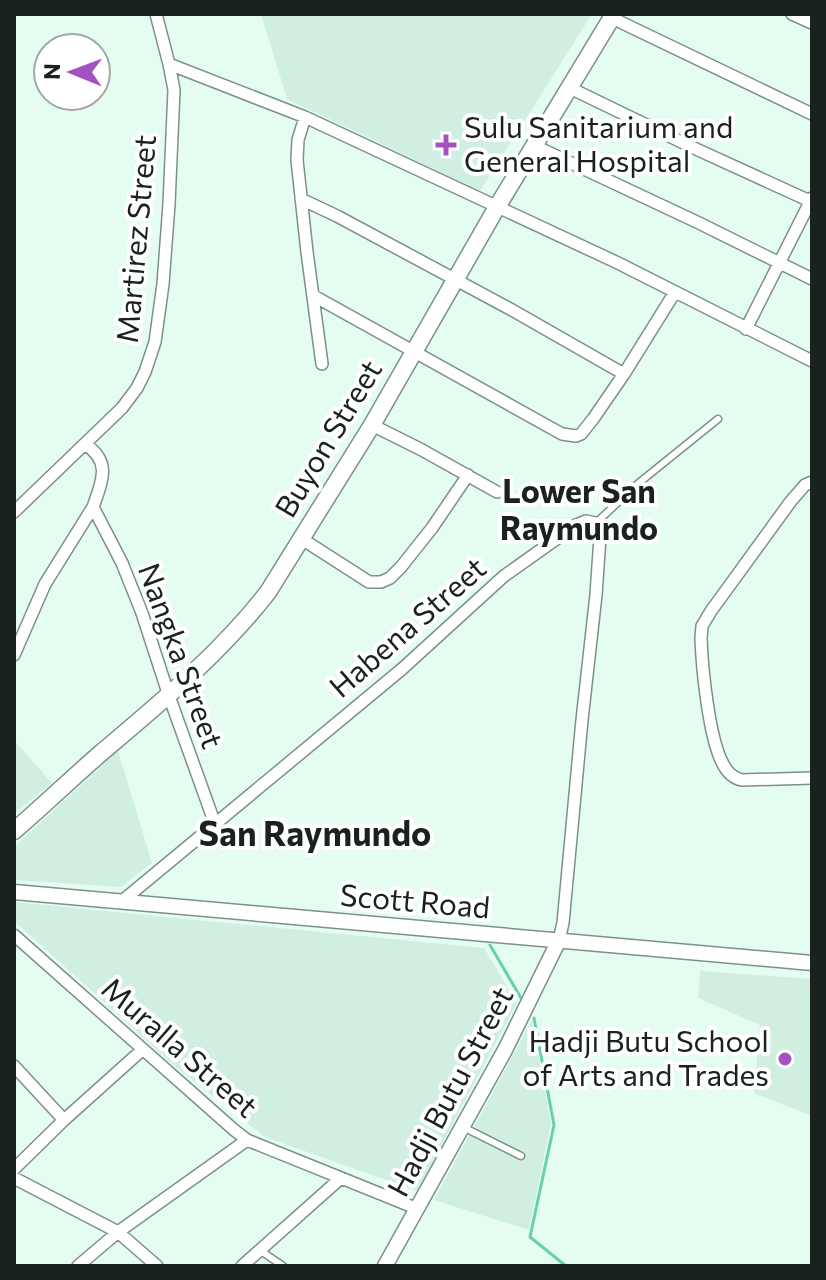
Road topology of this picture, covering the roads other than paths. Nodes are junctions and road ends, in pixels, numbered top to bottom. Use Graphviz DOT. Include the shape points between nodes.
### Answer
graph roads {
  1 [pos="792,14"];
  2 [pos="158,16"];
  3 [pos="613,16"];
  4 [pos="812,23"];
  5 [pos="169,64"];
  6 [pos="570,88"];
  7 [pos="812,114"];
  8 [pos="305,117"];
  9 [pos="535,146"];
  10 [pos="301,199"];
  11 [pos="811,200"];
  12 [pos="497,207"];
  13 [pos="779,263"];
  14 [pos="812,279"];
  15 [pos="456,280"];
  16 [pos="675,292"];
  17 [pos="314,296"];
  18 [pos="746,329"];
  19 [pos="414,351"];
  20 [pos="812,361"];
  21 [pos="322,364"];
  22 [pos="624,374"];
  23 [pos="718,419"];
  24 [pos="372,425"];
  25 [pos="85,444"];
  26 [pos="468,475"];
  27 [pos="812,482"];
  28 [pos="497,492"];
  29 [pos="93,507"];
  30 [pos="14,512"];
  31 [pos="596,523"];
  32 [pos="302,539"];
  33 [pos="14,655"];
  34 [pos="169,696"];
  35 [pos="812,778"];
  36 [pos="215,824"];
  37 [pos="14,831"];
  38 [pos="14,892"];
  39 [pos="121,902"];
  40 [pos="14,935"];
  41 [pos="559,940"];
  42 [pos="812,963"];
  43 [pos="142,1050"];
  44 [pos="14,1066"];
  45 [pos="64,1120"];
  46 [pos="463,1127"];
  47 [pos="247,1140"];
  48 [pos="521,1156"];
  49 [pos="14,1169"];
  50 [pos="14,1178"];
  51 [pos="341,1178"];
  52 [pos="418,1209"];
  53 [pos="118,1232"];
  54 [pos="261,1251"];
  55 [pos="78,1266"];
  56 [pos="157,1266"];
  57 [pos="242,1266"];
  58 [pos="283,1266"];
  59 [pos="385,1266"];
  1 -- 4 [label="street"];
  2 -- 5 [label="street, Martirez Street"];
  3 -- 6 [label="main road, Buyon Street"];
  3 -- 7 [label="street"];
  5 -- 8 [label="street"];
  5 -- 25 [label="street, Martirez Street" via="174,90 169,204 155,342 131,397"];
  6 -- 9 [label="main road, Buyon Street"];
  6 -- 11 [label="street"];
  8 -- 10 [label="street" via="298,140"];
  8 -- 12 [label="street"];
  9 -- 12 [label="main road, Buyon Street"];
  9 -- 13 [label="street"];
  10 -- 15 [label="street"];
  10 -- 17 [label="street"];
  11 -- 13 [label="street"];
  12 -- 15 [label="main road, Buyon Street"];
  12 -- 16 [label="street"];
  13 -- 14 [label="street"];
  13 -- 18 [label="street"];
  15 -- 19 [label="main road, Buyon Street"];
  15 -- 22 [label="street"];
  16 -- 18 [label="street"];
  16 -- 22 [label="street"];
  17 -- 19 [label="street"];
  17 -- 21 [label="street"];
  18 -- 20 [label="street"];
  19 -- 22 [label="street" via="570,436 581,434"];
  19 -- 24 [label="main road, Buyon Street"];
  23 -- 31 [label="lane"];
  24 -- 26 [label="street"];
  24 -- 32 [label="main road, Buyon Street"];
  25 -- 29 [label="street" via="95,450 103,468"];
  25 -- 30 [label="street, Martirez Street"];
  26 -- 28 [label="street"];
  26 -- 32 [label="street" via="401,567 381,582 369,582"];
  27 -- 35 [label="street" via="791,501 711,611 701,638 713,734 725,768 742,780"];
  29 -- 33 [label="street" via="45,584"];
  29 -- 34 [label="street, Nangka Street" via="122,563"];
  31 -- 36 [label="street, Habena Street" via="576,525 504,576 402,669"];
  31 -- 41 [label="street" via="596,595"];
  32 -- 34 [label="main road, Buyon Street" via="254,610"];
  34 -- 36 [label="street, Nangka Street"];
  34 -- 37 [label="main road, Buyon Street"];
  36 -- 39 [label="street, Habena Street"];
  38 -- 39 [label="street, Scott Road"];
  39 -- 41 [label="street, Scott Road"];
  40 -- 43 [label="street, Muralla Street"];
  41 -- 42 [label="street, Scott Road"];
  41 -- 46 [label="street, Hadji Butu Street"];
  43 -- 45 [label="street"];
  43 -- 47 [label="street, Muralla Street"];
  44 -- 45 [label="street"];
  45 -- 49 [label="street"];
  46 -- 48 [label="lane"];
  46 -- 52 [label="street, Hadji Butu Street"];
  47 -- 51 [label="street, Muralla Street"];
  47 -- 53 [label="street"];
  50 -- 53 [label="street"];
  51 -- 52 [label="street, Muralla Street"];
  51 -- 54 [label="street"];
  52 -- 59 [label="street, Hadji Butu Street"];
  53 -- 55 [label="street"];
  53 -- 56 [label="street"];
  54 -- 57 [label="street"];
  54 -- 58 [label="lane"];
}
